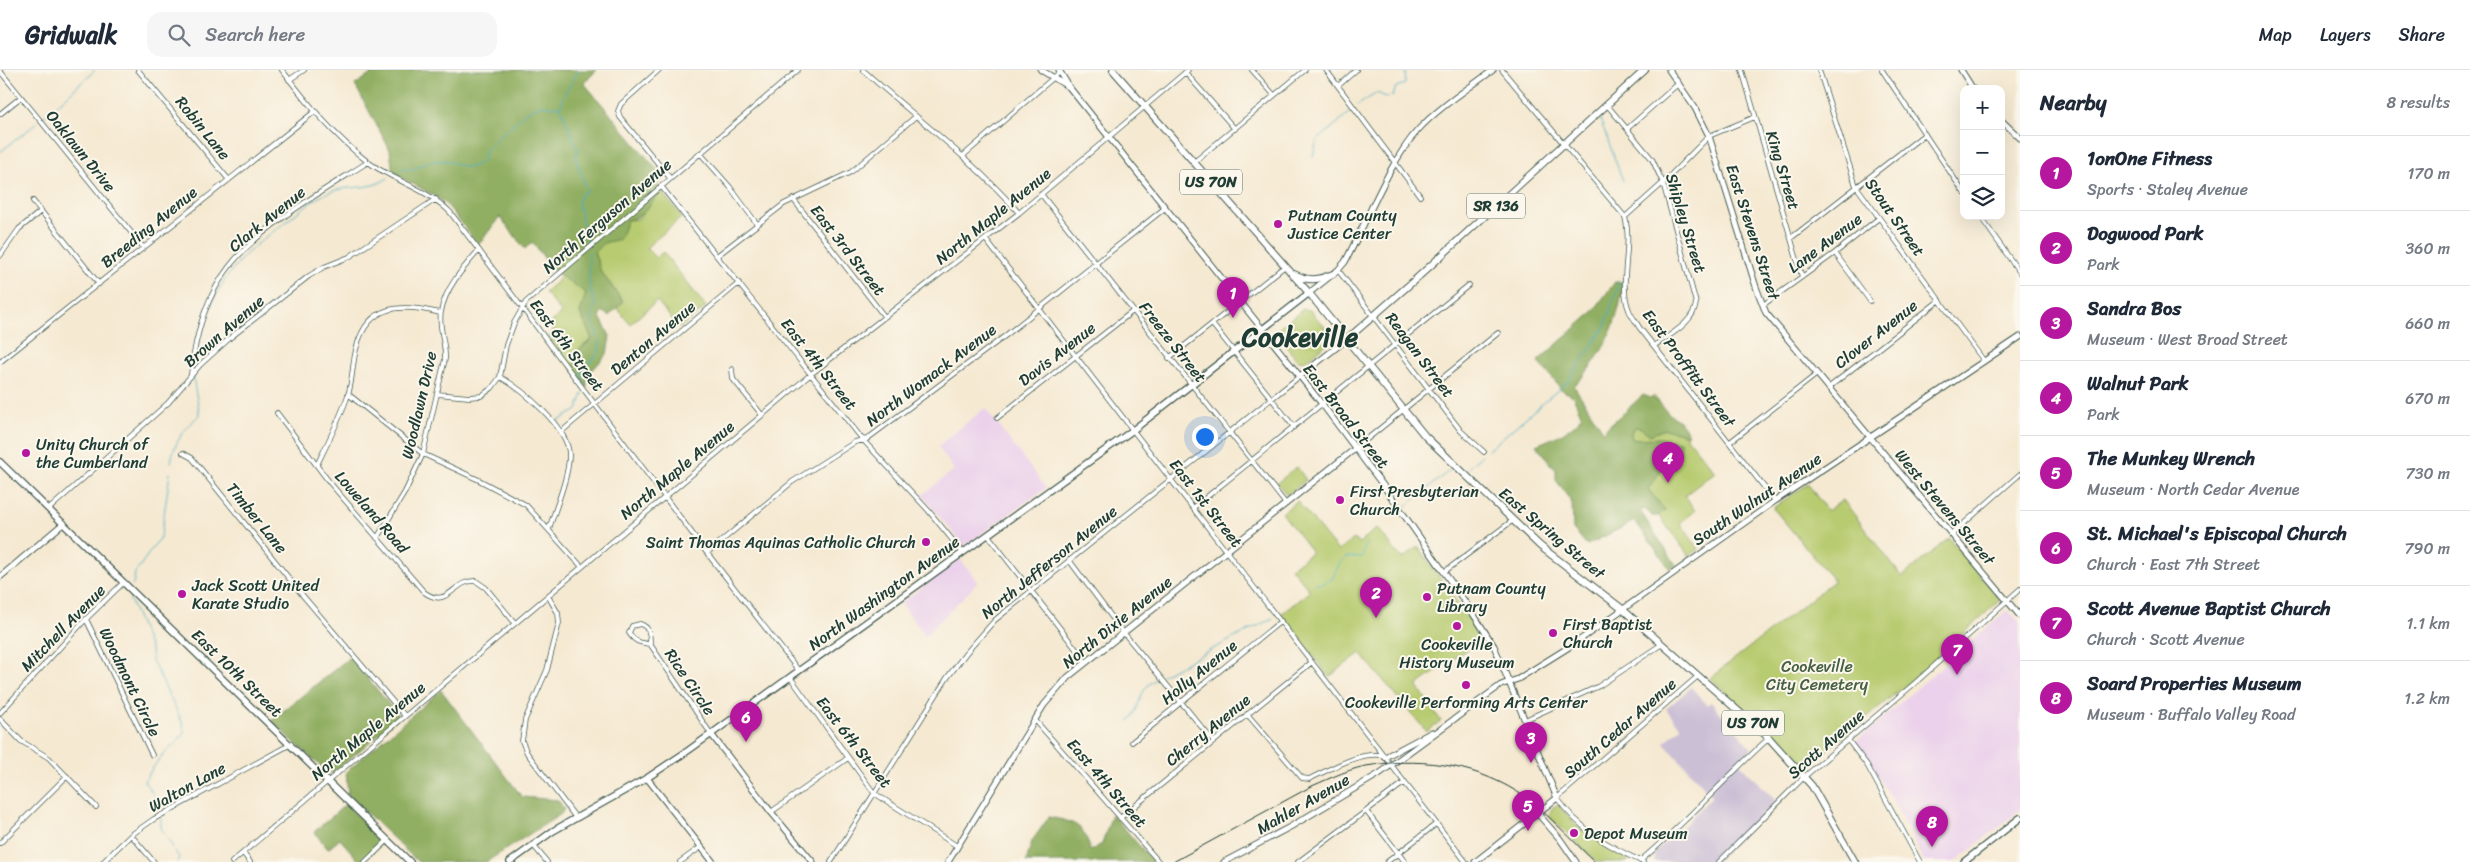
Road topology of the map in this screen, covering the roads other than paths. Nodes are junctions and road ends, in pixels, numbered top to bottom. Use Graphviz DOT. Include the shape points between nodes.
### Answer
graph roads {
  1 [pos="138,70"];
  2 [pos="282,70"];
  3 [pos="304,70"];
  4 [pos="660,70"];
  5 [pos="798,70"];
  6 [pos="864,70"];
  7 [pos="1041,70"];
  8 [pos="1113,70"];
  9 [pos="1252,70"];
  10 [pos="1305,70"];
  11 [pos="1326,70"];
  12 [pos="1356,70"];
  13 [pos="1493,70"];
  14 [pos="1502,70"];
  15 [pos="1645,70"];
  16 [pos="1669,70"];
  17 [pos="1742,70"];
  18 [pos="1819,70"];
  19 [pos="1882,70"];
  20 [pos="1961,70"];
  21 [pos="0,71"];
  22 [pos="1060,71"];
  23 [pos="1186,71"];
  24 [pos="1053,77"];
  25 [pos="289,80"];
  26 [pos="1679,83"];
  27 [pos="1970,85"];
  28 [pos="1338,86"];
  29 [pos="1069,87"];
  30 [pos="1274,95"];
  31 [pos="21,97"];
  32 [pos="1607,105"];
  33 [pos="1146,106"];
  34 [pos="314,112"];
  35 [pos="0,114"];
  36 [pos="914,117"];
  37 [pos="1754,117"];
  38 [pos="2005,124"];
  39 [pos="1628,128"];
  40 [pos="1235,129"];
  41 [pos="1924,134"];
  42 [pos="1709,136"];
  43 [pos="1109,137"];
  44 [pos="2020,138"];
  45 [pos="1565,143"];
  46 [pos="700,153"];
  47 [pos="964,156"];
  48 [pos="1396,161"];
  49 [pos="368,162"];
  50 [pos="1194,162"];
  51 [pos="670,178"];
  52 [pos="229,180"];
  53 [pos="1663,183"];
  54 [pos="661,186"];
  55 [pos="1856,186"];
  56 [pos="1960,187"];
  57 [pos="1041,194"];
  58 [pos="1420,196"];
  59 [pos="436,199"];
  60 [pos="793,199"];
  61 [pos="33,201"];
  62 [pos="1165,208"];
  63 [pos="41,211"];
  64 [pos="1019,213"];
  65 [pos="1625,217"];
  66 [pos="1879,218"];
  67 [pos="1983,220"];
  68 [pos="757,224"];
  69 [pos="1791,238"];
  70 [pos="986,240"];
  71 [pos="143,247"];
  72 [pos="479,250"];
  73 [pos="1835,253"];
  74 [pos="718,255"];
  75 [pos="0,256"];
  76 [pos="1096,263"];
  77 [pos="1285,265"];
  78 [pos="1336,272"];
  79 [pos="1291,273"];
  80 [pos="2020,273"];
  81 [pos="1802,277"];
  82 [pos="739,283"];
  83 [pos="99,284"];
  84 [pos="1469,285"];
  85 [pos="1309,293"];
  86 [pos="1940,300"];
  87 [pos="1870,301"];
  88 [pos="1240,302"];
  89 [pos="1762,305"];
  90 [pos="523,307"];
  91 [pos="1039,309"];
  92 [pos="1133,311"];
  93 [pos="440,313"];
  94 [pos="884,316"];
  95 [pos="1374,316"];
  96 [pos="1212,324"];
  97 [pos="1262,330"];
  98 [pos="1498,334"];
  99 [pos="2020,337"];
  100 [pos="1346,340"];
  101 [pos="1396,344"];
  102 [pos="1654,346"];
  103 [pos="1234,352"];
  104 [pos="1075,356"];
  105 [pos="1169,358"];
  106 [pos="1984,361"];
  107 [pos="0,362"];
  108 [pos="1368,368"];
  109 [pos="732,369"];
  110 [pos="191,374"];
  111 [pos="811,374"];
  112 [pos="1817,374"];
  113 [pos="1300,376"];
  114 [pos="500,377"];
  115 [pos="1192,386"];
  116 [pos="1429,388"];
  117 [pos="1828,388"];
  118 [pos="348,394"];
  119 [pos="437,394"];
  120 [pos="1272,399"];
  121 [pos="595,404"];
  122 [pos="1322,404"];
  123 [pos="1402,410"];
  124 [pos="277,413"];
  125 [pos="762,415"];
  126 [pos="996,418"];
  127 [pos="1294,427"];
  128 [pos="1133,430"];
  129 [pos="561,432"];
  130 [pos="1229,434"];
  131 [pos="1871,437"];
  132 [pos="862,440"];
  133 [pos="1730,442"];
  134 [pos="1356,448"];
  135 [pos="1484,452"];
  136 [pos="183,453"];
  137 [pos="423,454"];
  138 [pos="0,462"];
  139 [pos="1251,462"];
  140 [pos="317,465"];
  141 [pos="2020,474"];
  142 [pos="1171,480"];
  143 [pos="664,497"];
  144 [pos="1775,501"];
  145 [pos="1286,504"];
  146 [pos="1193,508"];
  147 [pos="49,509"];
  148 [pos="1512,521"];
  149 [pos="64,524"];
  150 [pos="549,529"];
  151 [pos="1952,534"];
  152 [pos="988,536"];
  153 [pos="377,538"];
  154 [pos="1227,550"];
  155 [pos="963,553"];
  156 [pos="707,554"];
  157 [pos="1069,560"];
  158 [pos="582,567"];
  159 [pos="1444,572"];
  160 [pos="0,577"];
  161 [pos="124,582"];
  162 [pos="2020,589"];
  163 [pos="1030,591"];
  164 [pos="548,596"];
  165 [pos="2007,601"];
  166 [pos="1621,608"];
  167 [pos="2020,616"];
  168 [pos="86,619"];
  169 [pos="1281,622"];
  170 [pos="514,623"];
  171 [pos="1123,632"];
  172 [pos="650,644"];
  173 [pos="1662,644"];
  174 [pos="1086,662"];
  175 [pos="1312,662"];
  176 [pos="799,671"];
  177 [pos="1698,676"];
  178 [pos="790,677"];
  179 [pos="1509,683"];
  180 [pos="1180,702"];
  181 [pos="0,713"];
  182 [pos="1247,714"];
  183 [pos="405,716"];
  184 [pos="0,719"];
  185 [pos="1035,720"];
  186 [pos="1525,720"];
  187 [pos="1446,724"];
  188 [pos="711,734"];
  189 [pos="1769,738"];
  190 [pos="1848,740"];
  191 [pos="1132,742"];
  192 [pos="1214,742"];
  193 [pos="291,744"];
  194 [pos="152,755"];
  195 [pos="1385,756"];
  196 [pos="848,758"];
  197 [pos="1392,765"];
  198 [pos="67,776"];
  199 [pos="1804,777"];
  200 [pos="647,778"];
  201 [pos="329,781"];
  202 [pos="1405,782"];
  203 [pos="874,793"];
  204 [pos="1557,798"];
  205 [pos="1550,805"];
  206 [pos="96,807"];
  207 [pos="1366,811"];
  208 [pos="771,812"];
  209 [pos="1538,814"];
  210 [pos="576,818"];
  211 [pos="1120,818"];
  212 [pos="2020,818"];
  213 [pos="1436,824"];
  214 [pos="1549,825"];
  215 [pos="131,835"];
  216 [pos="388,840"];
  217 [pos="0,843"];
  218 [pos="533,845"];
  219 [pos="957,846"];
  220 [pos="701,847"];
  221 [pos="243,853"];
  222 [pos="1398,853"];
  223 [pos="1482,856"];
  224 [pos="1642,861"];
  225 [pos="103,862"];
  226 [pos="154,862"];
  227 [pos="232,862"];
  228 [pos="250,862"];
  229 [pos="365,862"];
  230 [pos="410,862"];
  231 [pos="510,862"];
  232 [pos="547,862"];
  233 [pos="680,862"];
  234 [pos="713,862"];
  235 [pos="813,862"];
  236 [pos="831,862"];
  237 [pos="948,862"];
  238 [pos="1159,862"];
  239 [pos="1224,862"];
  240 [pos="1298,862"];
  241 [pos="1387,862"];
  242 [pos="1405,862"];
  243 [pos="1466,862"];
  244 [pos="1475,862"];
  245 [pos="1486,862"];
  246 [pos="1576,862"];
  247 [pos="1719,862"];
  248 [pos="1855,862"];
  249 [pos="1920,862"];
  250 [pos="1964,862"];
  1 -- 52 [label="street, Robin Lane"];
  2 -- 25 [label="street, East 6th Street"];
  3 -- 25 [label="street"];
  4 -- 51 [label="street" via="621,104 618,111"];
  5 -- 46 [label="street, North Ferguson Avenue"];
  6 -- 36 [label="street"];
  7 -- 24 [label="street, East Broad Street"];
  8 -- 33 [label="main road, East Spring Street / US 70N"];
  9 -- 30 [label="street"];
  10 -- 30 [label="street"];
  11 -- 28 [label="street"];
  12 -- 28 [label="street"];
  13 -- 48 [label="street" via="1418,129"];
  14 -- 45 [label="street"];
  15 -- 32 [label="main road, SR 136"];
  16 -- 26 [label="street, East Stevens Street"];
  17 -- 37 [label="street, King Street"];
  18 -- 55 [label="street, Stout Street"];
  19 -- 41 [label="street"];
  20 -- 27 [label="street"];
  21 -- 31 [label="street, Oaklawn Drive"];
  22 -- 24 [label="street"];
  22 -- 29 [label="street"];
  23 -- 33 [label="street, North Maple Avenue"];
  23 -- 40 [label="street"];
  24 -- 29 [label="street, East Broad Street"];
  24 -- 47 [label="street"];
  25 -- 34 [label="street, East 6th Street"];
  26 -- 39 [label="street"];
  26 -- 42 [label="street, East Stevens Street"];
  28 -- 48 [label="street"];
  29 -- 43 [label="street, East Broad Street"];
  30 -- 40 [label="street"];
  31 -- 35 [label="street"];
  31 -- 71 [label="street, Oaklawn Drive"];
  32 -- 39 [label="street, Shipley Street"];
  32 -- 45 [label="main road, SR 136"];
  33 -- 43 [label="street, North Maple Avenue"];
  33 -- 50 [label="main road, East Spring Street / US 70N"];
  34 -- 49 [label="street, East 6th Street"];
  34 -- 52 [label="street, Breeding Avenue"];
  36 -- 47 [label="street"];
  36 -- 60 [label="street" via="851,172"];
  37 -- 42 [label="street"];
  37 -- 69 [label="street, King Street"];
  38 -- 44 [label="street"];
  39 -- 53 [label="street, Shipley Street" via="1652,159"];
  40 -- 50 [label="street"];
  41 -- 55 [label="street"];
  41 -- 56 [label="street"];
  42 -- 53 [label="street"];
  42 -- 89 [label="street, East Stevens Street"];
  43 -- 57 [label="street, North Maple Avenue"];
  43 -- 62 [label="street, East Broad Street"];
  45 -- 65 [label="street"];
  45 -- 95 [label="main road, SR 136"];
  46 -- 51 [label="street, North Ferguson Avenue"];
  46 -- 68 [label="street"];
  47 -- 64 [label="street"];
  48 -- 58 [label="street"];
  48 -- 78 [label="street" via="1356,241"];
  49 -- 59 [label="street, East 6th Street"];
  49 -- 110 [label="street, Clark Avenue" via="277,224 228,268 198,330"];
  50 -- 77 [label="main road, East Spring Street / US 70N"];
  51 -- 54 [label="street, North Ferguson Avenue"];
  52 -- 71 [label="street, Breeding Avenue"];
  53 -- 65 [label="street"];
  53 -- 102 [label="street, Shipley Street" via="1696,303 1690,319"];
  54 -- 74 [label="street, East 4th Street"];
  54 -- 90 [label="street, North Ferguson Avenue"];
  55 -- 66 [label="street, Stout Street"];
  55 -- 69 [label="street"];
  57 -- 64 [label="street, North Maple Avenue"];
  57 -- 76 [label="street, Freeze Street"];
  59 -- 72 [label="street, East 6th Street"];
  59 -- 110 [label="street, Brown Avenue" via="349,257 308,276 231,337"];
  60 -- 68 [label="street"];
  60 -- 94 [label="street, East 3rd Street"];
  61 -- 63 [label="street"];
  62 -- 76 [label="street, North Womack Avenue"];
  62 -- 88 [label="street, East Broad Street"];
  63 -- 75 [label="street" via="19,229"];
  63 -- 83 [label="street"];
  64 -- 70 [label="street, North Maple Avenue"];
  65 -- 102 [label="street, East Proffitt Street" via="1629,238 1626,294 1629,310"];
  66 -- 73 [label="street, Lane Avenue"];
  66 -- 86 [label="street, Stout Street"];
  67 -- 80 [label="street"];
  68 -- 74 [label="street"];
  69 -- 81 [label="street, King Street"];
  70 -- 91 [label="street, East 1st Street"];
  70 -- 94 [label="street, North Maple Avenue"];
  71 -- 83 [label="street, Breeding Avenue"];
  72 -- 90 [label="street, East 6th Street"];
  72 -- 93 [label="street" via="458,274"];
  73 -- 81 [label="street, Lane Avenue"];
  73 -- 87 [label="street"];
  74 -- 82 [label="street, East 4th Street"];
  76 -- 91 [label="street, North Womack Avenue"];
  76 -- 92 [label="street, Freeze Street"];
  77 -- 79 [label="main road, East Spring Street / US 70N"];
  77 -- 88 [label="street"];
  78 -- 79 [label="main road" via="1315,280 1306,280"];
  78 -- 85 [label="street"];
  78 -- 95 [label="street, Reagan Street"];
  79 -- 85 [label="main road, East Spring Street / US 70N"];
  81 -- 89 [label="street, Lane Avenue"];
  82 -- 111 [label="street, East 4th Street"];
  82 -- 121 [label="street, Denton Avenue"];
  83 -- 107 [label="street, Breeding Avenue"];
  84 -- 101 [label="street"];
  85 -- 97 [label="main road, North Washington Avenue"];
  85 -- 100 [label="main road, East Spring Street / US 70N"];
  86 -- 106 [label="street, Stout Street"];
  86 -- 117 [label="street, Clover Avenue"];
  88 -- 96 [label="street"];
  88 -- 97 [label="street, East Broad Street"];
  89 -- 112 [label="street, East Stevens Street"];
  90 -- 114 [label="street, North Ferguson Avenue" via="506,345"];
  90 -- 121 [label="street, East 6th Street"];
  91 -- 104 [label="street, East 1st Street"];
  91 -- 132 [label="street, North Womack Avenue"];
  92 -- 104 [label="street, Davis Avenue"];
  92 -- 105 [label="street, Freeze Street"];
  93 -- 118 [label="street, Loweland Road" via="400,306 380,314 362,333"];
  93 -- 119 [label="street, Woodlawn Drive" via="446,347"];
  94 -- 111 [label="street, North Maple Avenue"];
  95 -- 100 [label="main road, SR 136"];
  95 -- 101 [label="street, Reagan Street"];
  96 -- 103 [label="street"];
  96 -- 105 [label="street"];
  97 -- 103 [label="main road, North Washington Avenue"];
  97 -- 113 [label="street, East Broad Street"];
  98 -- 116 [label="street"];
  99 -- 106 [label="street, South Walnut Avenue"];
  100 -- 108 [label="main road, East Spring Street / US 70N"];
  100 -- 113 [label="street"];
  101 -- 108 [label="street"];
  101 -- 116 [label="street, Reagan Street"];
  102 -- 133 [label="street, East Proffitt Street"];
  103 -- 115 [label="main road, North Washington Avenue"];
  103 -- 120 [label="street"];
  104 -- 126 [label="street, Davis Avenue"];
  104 -- 128 [label="street, East 1st Street"];
  105 -- 115 [label="street, Freeze Street"];
  106 -- 131 [label="street, South Walnut Avenue"];
  108 -- 122 [label="street"];
  108 -- 123 [label="main road, East Spring Street / US 70N"];
  109 -- 125 [label="street" via="733,379"];
  110 -- 147 [label="street, Brown Avenue" via="168,403"];
  111 -- 125 [label="street, North Maple Avenue"];
  111 -- 132 [label="street, East 4th Street"];
  112 -- 117 [label="street, East Stevens Street"];
  112 -- 133 [label="street, Clover Avenue"];
  113 -- 120 [label="street, North Jefferson Avenue"];
  113 -- 122 [label="street, East Broad Street"];
  114 -- 119 [label="street" via="481,396"];
  114 -- 129 [label="street" via="513,384"];
  115 -- 128 [label="main road, North Washington Avenue"];
  115 -- 130 [label="street, Freeze Street"];
  116 -- 123 [label="street"];
  116 -- 135 [label="street, Reagan Street" via="1461,431"];
  117 -- 131 [label="street, East Stevens Street"];
  118 -- 137 [label="street"];
  118 -- 140 [label="street, Loweland Road"];
  119 -- 137 [label="street, Woodlawn Drive"];
  120 -- 127 [label="street"];
  120 -- 130 [label="street, North Jefferson Avenue"];
  121 -- 129 [label="street, Denton Avenue"];
  121 -- 143 [label="street, East 6th Street"];
  122 -- 127 [label="street"];
  122 -- 134 [label="street, East Broad Street"];
  123 -- 134 [label="street"];
  123 -- 148 [label="main road, East Spring Street / US 70N"];
  124 -- 140 [label="street"];
  125 -- 143 [label="street, North Maple Avenue"];
  127 -- 139 [label="street"];
  128 -- 142 [label="street, East 1st Street"];
  128 -- 152 [label="main road, North Washington Avenue"];
  129 -- 150 [label="street" via="568,445 568,463"];
  130 -- 139 [label="street, Freeze Street"];
  130 -- 142 [label="street, North Jefferson Avenue"];
  131 -- 144 [label="street, South Walnut Avenue"];
  131 -- 151 [label="street, West Stevens Street"];
  132 -- 155 [label="street, East 4th Street" via="928,510"];
  132 -- 156 [label="street, North Womack Avenue" via="792,482"];
  133 -- 144 [label="street, East Proffitt Street"];
  134 -- 145 [label="street, North Dixie Avenue"];
  134 -- 159 [label="street, East Broad Street"];
  136 -- 183 [label="street, Timber Lane" via="192,458"];
  137 -- 150 [label="street" via="511,496 526,505"];
  137 -- 153 [label="street, Woodlawn Drive"];
  138 -- 147 [label="main road, East 10th Street"];
  139 -- 145 [label="street, Freeze Street"];
  139 -- 146 [label="street"];
  140 -- 153 [label="street, Loweland Road"];
  141 -- 151 [label="street"];
  142 -- 146 [label="street, East 1st Street"];
  142 -- 157 [label="street, North Jefferson Avenue"];
  143 -- 156 [label="street, East 6th Street"];
  143 -- 158 [label="street, North Maple Avenue"];
  144 -- 166 [label="street, South Walnut Avenue"];
  145 -- 154 [label="street, North Dixie Avenue"];
  146 -- 154 [label="street, East 1st Street"];
  147 -- 149 [label="main road, East 10th Street"];
  148 -- 159 [label="street"];
  148 -- 166 [label="main road, East Spring Street / US 70N"];
  149 -- 160 [label="street"];
  149 -- 161 [label="main road, East 10th Street"];
  150 -- 158 [label="street"];
  151 -- 165 [label="street, West Stevens Street"];
  152 -- 155 [label="main road, North Washington Avenue"];
  152 -- 163 [label="street"];
  153 -- 170 [label="street, Loweland Road" via="428,595 441,598 466,582 476,581 486,588"];
  154 -- 169 [label="street, East 1st Street"];
  154 -- 171 [label="street, North Dixie Avenue"];
  155 -- 176 [label="main road, North Washington Avenue"];
  156 -- 176 [label="street, East 6th Street"];
  157 -- 163 [label="street, North Jefferson Avenue"];
  157 -- 171 [label="street"];
  158 -- 164 [label="street, North Maple Avenue"];
  159 -- 179 [label="street, East Broad Street" via="1490,639"];
  161 -- 168 [label="street, Mitchell Avenue"];
  161 -- 193 [label="main road, East 10th Street"];
  162 -- 165 [label="street, Scott Avenue"];
  163 -- 174 [label="street"];
  163 -- 203 [label="street, North Jefferson Avenue" via="995,620 966,652"];
  164 -- 170 [label="street, North Maple Avenue"];
  164 -- 210 [label="street" via="558,613 559,623 547,670 525,720 522,741 527,754"];
  165 -- 167 [label="street, West Stevens Street"];
  165 -- 190 [label="street, Scott Avenue"];
  166 -- 173 [label="main road, US 70N"];
  166 -- 179 [label="street, South Walnut Avenue" via="1571,646"];
  168 -- 181 [label="street, Mitchell Avenue"];
  168 -- 194 [label="street, Woodmont Circle"];
  169 -- 175 [label="street, East 1st Street"];
  169 -- 180 [label="street, Holly Avenue"];
  170 -- 183 [label="street, North Maple Avenue"];
  171 -- 174 [label="street, North Dixie Avenue"];
  171 -- 180 [label="street"];
  172 -- 172 [label="street, Rice Circle" via="647,628 640,624 632,626 632,637"];
  172 -- 188 [label="street, Rice Circle"];
  173 -- 177 [label="main road, US 70N"];
  173 -- 186 [label="street" via="1599,686"];
  174 -- 185 [label="street, North Dixie Avenue" via="1057,689"];
  175 -- 182 [label="street, Cherry Avenue"];
  175 -- 195 [label="street, East 1st Street"];
  176 -- 178 [label="main road, North Washington Avenue"];
  177 -- 189 [label="main road, US 70N"];
  177 -- 204 [label="street, South Cedar Avenue"];
  178 -- 188 [label="main road, North Washington Avenue"];
  178 -- 196 [label="street, East 6th Street"];
  179 -- 186 [label="street, East Broad Street"];
  179 -- 187 [label="street, South Walnut Avenue" via="1501,685"];
  180 -- 191 [label="street, Holly Avenue"];
  180 -- 192 [label="street"];
  182 -- 192 [label="street, Cherry Avenue"];
  182 -- 195 [label="street" via="1302,778 1309,779 1347,761 1377,754"];
  183 -- 201 [label="street, North Maple Avenue"];
  184 -- 198 [label="street" via="21,741 49,758"];
  185 -- 211 [label="street, East 4th Street"];
  185 -- 219 [label="street, North Dixie Avenue"];
  186 -- 204 [label="street, East Broad Street"];
  187 -- 195 [label="street"];
  187 -- 197 [label="street, Mahler Avenue"];
  188 -- 200 [label="main road, North Washington Avenue"];
  188 -- 208 [label="street"];
  189 -- 199 [label="main road, US 70N"];
  189 -- 224 [label="street"];
  190 -- 199 [label="street, Scott Avenue"];
  190 -- 249 [label="street" via="1872,772"];
  192 -- 211 [label="street, Cherry Avenue"];
  193 -- 201 [label="main road, East 10th Street"];
  193 -- 215 [label="street, Walton Lane" via="154,819"];
  195 -- 197 [label="street, East 1st Street"];
  196 -- 203 [label="street, East 6th Street"];
  196 -- 208 [label="street"];
  197 -- 202 [label="street, East 1st Street"];
  197 -- 239 [label="street, Mahler Avenue"];
  198 -- 206 [label="street"];
  198 -- 217 [label="street"];
  199 -- 247 [label="street, Scott Avenue"];
  199 -- 248 [label="main road, US 70N" via="1827,810"];
  200 -- 210 [label="main road, North Washington Avenue"];
  200 -- 220 [label="street"];
  201 -- 216 [label="main road, East 10th Street"];
  201 -- 221 [label="street, North Maple Avenue"];
  202 -- 207 [label="street"];
  202 -- 213 [label="street, East 1st Street"];
  203 -- 219 [label="street, East 6th Street"];
  203 -- 236 [label="street, North Jefferson Avenue"];
  204 -- 205 [label="street"];
  204 -- 224 [label="street" via="1583,828"];
  205 -- 209 [label="street"];
  205 -- 214 [label="street" via="1546,815"];
  207 -- 222 [label="street"];
  207 -- 240 [label="street"];
  208 -- 235 [label="street"];
  209 -- 214 [label="street"];
  209 -- 223 [label="street"];
  210 -- 218 [label="main road, North Washington Avenue"];
  211 -- 238 [label="street, East 4th Street"];
  212 -- 250 [label="main road"];
  213 -- 222 [label="street"];
  213 -- 243 [label="street, East 1st Street"];
  214 -- 246 [label="street"];
  215 -- 225 [label="street, Walton Lane"];
  215 -- 226 [label="street"];
  216 -- 229 [label="street"];
  216 -- 230 [label="main road, East 10th Street"];
  218 -- 231 [label="main road, North Washington Avenue"];
  218 -- 232 [label="street"];
  219 -- 237 [label="street, North Dixie Avenue"];
  220 -- 233 [label="street"];
  220 -- 234 [label="street"];
  221 -- 227 [label="street, North Maple Avenue"];
  221 -- 228 [label="street"];
  222 -- 241 [label="street"];
  222 -- 242 [label="street"];
  223 -- 244 [label="street"];
  223 -- 245 [label="street"];
}
